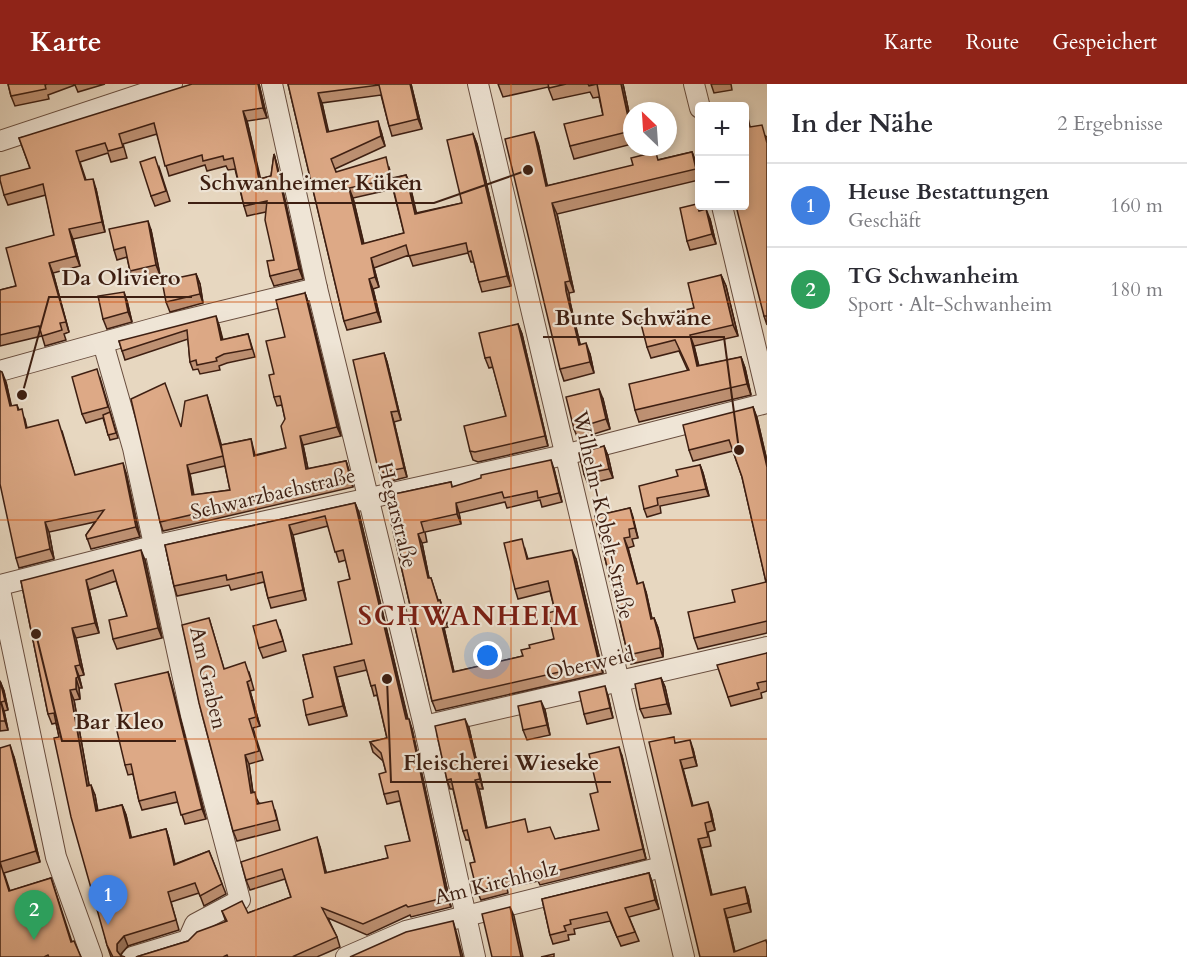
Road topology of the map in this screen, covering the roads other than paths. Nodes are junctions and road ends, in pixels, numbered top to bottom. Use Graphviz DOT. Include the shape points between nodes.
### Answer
graph roads {
  1 [pos="172,84"];
  2 [pos="272,84"];
  3 [pos="478,84"];
  4 [pos="694,84"];
  5 [pos="698,102"];
  6 [pos="0,141"];
  7 [pos="724,210"];
  8 [pos="317,288"];
  9 [pos="103,343"];
  10 [pos="0,371"];
  11 [pos="767,395"];
  12 [pos="767,403"];
  13 [pos="564,455"];
  14 [pos="368,498"];
  15 [pos="153,546"];
  16 [pos="0,587"];
  17 [pos="767,647"];
  18 [pos="618,682"];
  19 [pos="424,726"];
  20 [pos="662,867"];
  21 [pos="465,915"];
  22 [pos="92,957"];
  23 [pos="132,957"];
  24 [pos="346,957"];
  25 [pos="475,957"];
  26 [pos="684,957"];
  1 -- 6 [label="street"];
  2 -- 8 [label="street, Hegarstraße"];
  3 -- 13 [label="street, Wilhelm-Kobelt-Straße"];
  4 -- 5 [label="street"];
  7 -- 11 [label="street"];
  8 -- 9 [label="street"];
  8 -- 14 [label="street, Hegarstraße"];
  9 -- 10 [label="street"];
  9 -- 15 [label="street, Am Graben" via="133,447"];
  12 -- 13 [label="street, Schwarzbachstraße"];
  13 -- 14 [label="street, Schwarzbachstraße"];
  13 -- 18 [label="street, Wilhelm-Kobelt-Straße"];
  14 -- 15 [label="street, Schwarzbachstraße"];
  14 -- 19 [label="street, Hegarstraße"];
  15 -- 16 [label="street, Schwarzbachstraße"];
  15 -- 23 [label="street, Am Graben" via="191,715 240,900 195,924 188,940"];
  16 -- 22 [label="street" via="56,857"];
  17 -- 18 [label="street, Oberweid"];
  18 -- 19 [label="street, Oberweid"];
  18 -- 20 [label="street, Wilhelm-Kobelt-Straße"];
  19 -- 21 [label="street, Hegarstraße"];
  20 -- 21 [label="street, Am Kirchholz"];
  20 -- 26 [label="street, Wilhelm-Kobelt-Straße"];
  21 -- 24 [label="street, Am Kirchholz" via="406,931"];
  21 -- 25 [label="street, Hegarstraße"];
}
